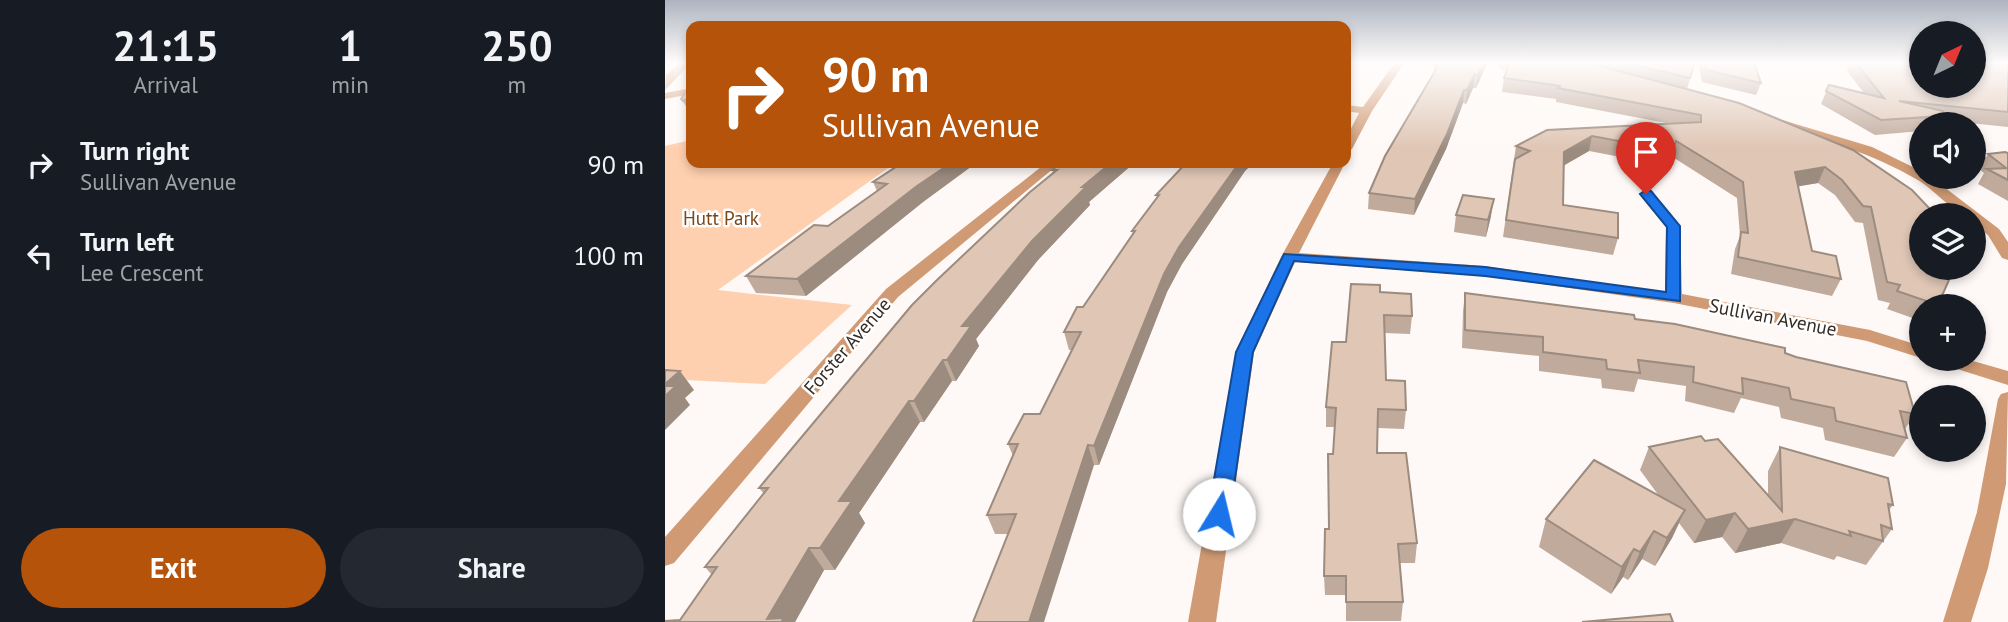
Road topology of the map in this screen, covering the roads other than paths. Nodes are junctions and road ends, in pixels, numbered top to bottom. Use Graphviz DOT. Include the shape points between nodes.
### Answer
graph roads {
  1 [pos="1380,91"];
  2 [pos="686,92"];
  3 [pos="665,96"];
  4 [pos="1351,109"];
  5 [pos="1366,111"];
  6 [pos="1762,118"];
  7 [pos="1351,140"];
  8 [pos="2008,159"];
  9 [pos="1986,162"];
  10 [pos="1048,168"];
  11 [pos="1336,168"];
  12 [pos="1909,168"];
  13 [pos="1940,189"];
  14 [pos="1646,194"];
  15 [pos="2008,255"];
  16 [pos="1289,257"];
  17 [pos="1674,298"];
  18 [pos="1909,348"];
  19 [pos="1985,371"];
  20 [pos="2008,378"];
  21 [pos="2008,399"];
  22 [pos="665,555"];
  23 [pos="1202,622"];
  24 [pos="1957,622"];
  1 -- 5 [label="street"];
  2 -- 3 [label="street"];
  4 -- 5 [label="street"];
  5 -- 7 [label="street"];
  6 -- 12 [label="street" via="1868,150"];
  8 -- 9 [label="street"];
  10 -- 22 [label="street, Forster Avenue" via="893,293"];
  11 -- 16 [label="street"];
  13 -- 15 [label="street" via="1994,232"];
  14 -- 17 [label="street" via="1673,226"];
  16 -- 17 [label="street, Sullivan Avenue" via="1485,271"];
  16 -- 23 [label="street" via="1245,352"];
  17 -- 18 [label="street, Sullivan Avenue" via="1870,336"];
  19 -- 20 [label="street"];
  21 -- 24 [label="street" via="2000,461 1973,581"];
}
